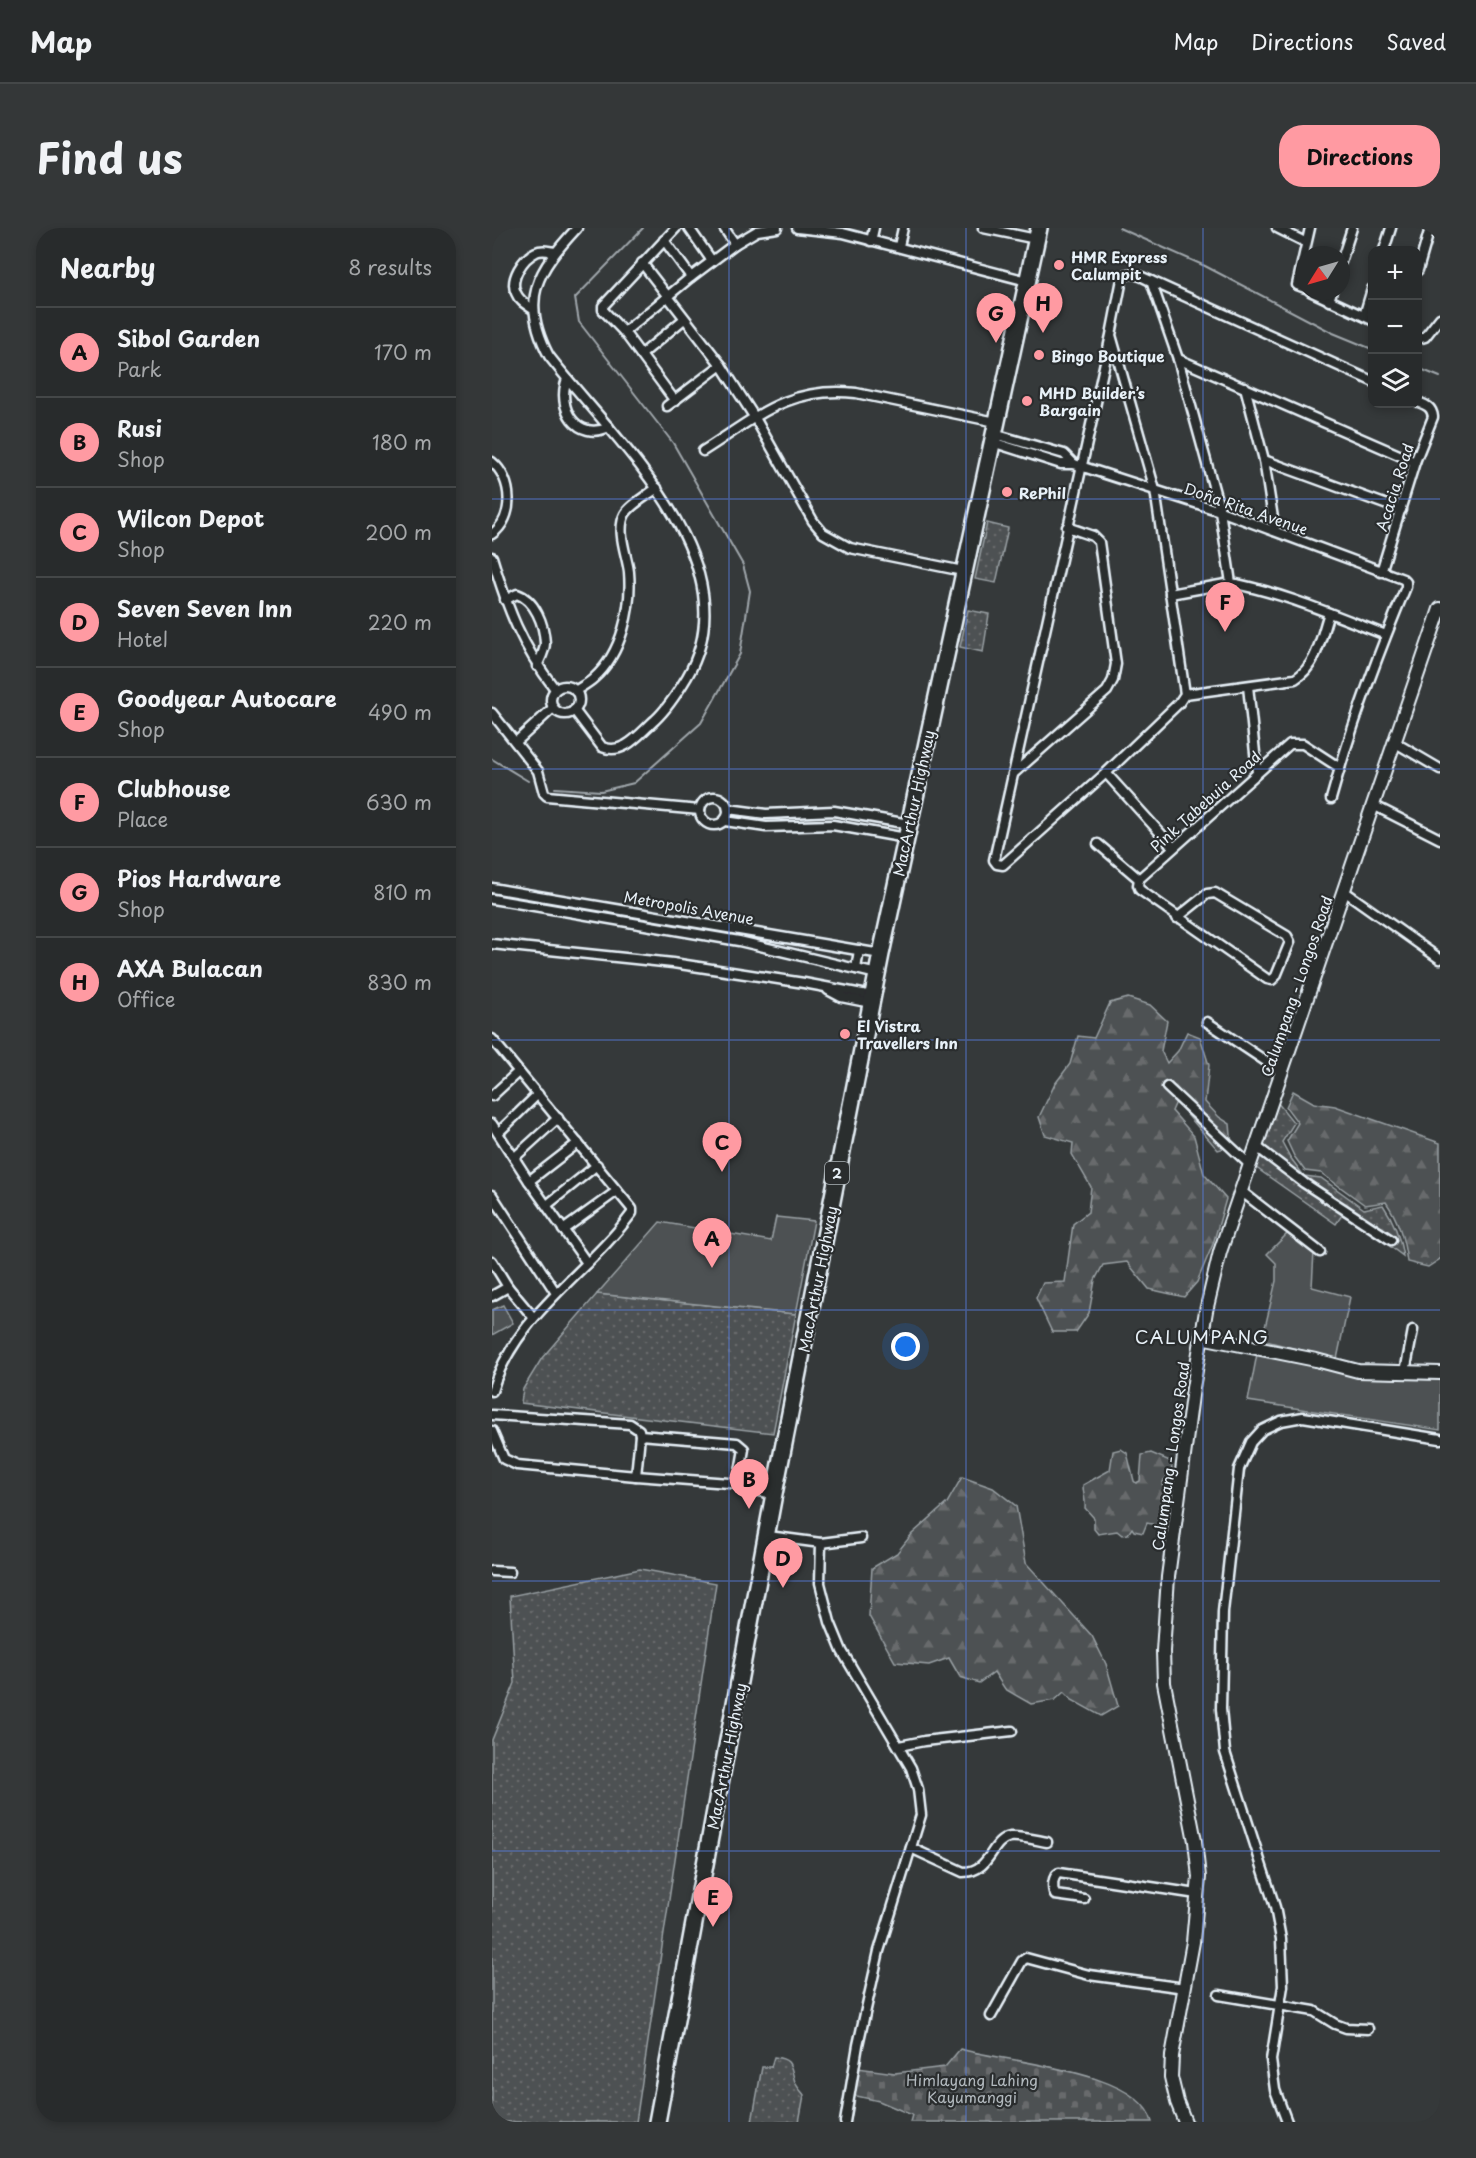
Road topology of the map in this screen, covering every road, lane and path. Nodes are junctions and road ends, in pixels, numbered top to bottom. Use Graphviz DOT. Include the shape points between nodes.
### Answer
graph roads {
  1 [pos="577,228"];
  2 [pos="676,228"];
  3 [pos="689,228"];
  4 [pos="724,228"];
  5 [pos="777,228"];
  6 [pos="797,228"];
  7 [pos="874,228"];
  8 [pos="903,228"];
  9 [pos="983,228"];
  10 [pos="1277,228"];
  11 [pos="1310,228"];
  12 [pos="1352,228"];
  13 [pos="1391,228"];
  14 [pos="1430,228"];
  15 [pos="759,229"];
  16 [pos="815,229"];
  17 [pos="843,230"];
  18 [pos="1037,234"];
  19 [pos="664,240"];
  20 [pos="871,241"];
  21 [pos="1305,242"];
  22 [pos="735,244"];
  23 [pos="899,246"];
  24 [pos="1304,246"];
  25 [pos="1346,246"];
  26 [pos="1385,246"];
  27 [pos="555,252"];
  28 [pos="1422,256"];
  29 [pos="712,261"];
  30 [pos="642,263"];
  31 [pos="691,277"];
  32 [pos="1027,281"];
  33 [pos="1151,281"];
  34 [pos="667,296"];
  35 [pos="1329,301"];
  36 [pos="534,310"];
  37 [pos="1368,318"];
  38 [pos="1440,318"];
  39 [pos="684,319"];
  40 [pos="624,332"];
  41 [pos="1111,335"];
  42 [pos="1422,338"];
  43 [pos="641,355"];
  44 [pos="1178,359"];
  45 [pos="721,366"];
  46 [pos="1368,379"];
  47 [pos="567,380"];
  48 [pos="1245,387"];
  49 [pos="1422,405"];
  50 [pos="754,418"];
  51 [pos="609,427"];
  52 [pos="994,433"];
  53 [pos="703,450"];
  54 [pos="1264,460"];
  55 [pos="492,462"];
  56 [pos="1416,462"];
  57 [pos="1078,465"];
  58 [pos="657,488"];
  59 [pos="1155,490"];
  60 [pos="1401,510"];
  61 [pos="1220,511"];
  62 [pos="1067,527"];
  63 [pos="1275,531"];
  64 [pos="492,534"];
  65 [pos="492,557"];
  66 [pos="963,571"];
  67 [pos="1381,572"];
  68 [pos="1232,582"];
  69 [pos="1170,594"];
  70 [pos="505,600"];
  71 [pos="1440,609"];
  72 [pos="1329,613"];
  73 [pos="1386,635"];
  74 [pos="537,666"];
  75 [pos="1248,686"];
  76 [pos="555,689"];
  77 [pos="575,691"];
  78 [pos="1185,694"];
  79 [pos="553,708"];
  80 [pos="574,710"];
  81 [pos="492,713"];
  82 [pos="516,742"];
  83 [pos="1394,742"];
  84 [pos="1340,768"];
  85 [pos="1440,769"];
  86 [pos="1257,772"];
  87 [pos="1106,773"];
  88 [pos="1012,774"];
  89 [pos="1331,799"];
  90 [pos="1373,805"];
  91 [pos="728,809"];
  92 [pos="700,810"];
  93 [pos="834,811"];
  94 [pos="725,822"];
  95 [pos="832,825"];
  96 [pos="908,831"];
  97 [pos="1440,838"];
  98 [pos="1098,844"];
  99 [pos="1173,847"];
  100 [pos="1139,879"];
  101 [pos="492,888"];
  102 [pos="1344,891"];
  103 [pos="492,899"];
  104 [pos="1177,918"];
  105 [pos="492,944"];
  106 [pos="859,950"];
  107 [pos="881,954"];
  108 [pos="1440,959"];
  109 [pos="856,969"];
  110 [pos="877,974"];
  111 [pos="872,999"];
  112 [pos="1207,1022"];
  113 [pos="492,1039"];
  114 [pos="495,1050"];
  115 [pos="518,1072"];
  116 [pos="1282,1072"];
  117 [pos="1167,1087"];
  118 [pos="538,1094"];
  119 [pos="492,1095"];
  120 [pos="558,1118"];
  121 [pos="492,1124"];
  122 [pos="498,1133"];
  123 [pos="578,1143"];
  124 [pos="1257,1147"];
  125 [pos="514,1158"];
  126 [pos="597,1165"];
  127 [pos="1250,1166"];
  128 [pos="529,1181"];
  129 [pos="617,1191"];
  130 [pos="1240,1191"];
  131 [pos="492,1195"];
  132 [pos="547,1205"];
  133 [pos="563,1230"];
  134 [pos="1391,1240"];
  135 [pos="1320,1252"];
  136 [pos="492,1261"];
  137 [pos="587,1263"];
  138 [pos="508,1287"];
  139 [pos="556,1293"];
  140 [pos="492,1296"];
  141 [pos="533,1317"];
  142 [pos="1413,1330"];
  143 [pos="1201,1337"];
  144 [pos="1404,1372"];
  145 [pos="1440,1373"];
  146 [pos="492,1391"];
  147 [pos="492,1415"];
  148 [pos="492,1431"];
  149 [pos="640,1436"];
  150 [pos="1440,1439"];
  151 [pos="636,1476"];
  152 [pos="740,1483"];
  153 [pos="775,1489"];
  154 [pos="768,1536"];
  155 [pos="861,1538"];
  156 [pos="821,1543"];
  157 [pos="492,1571"];
  158 [pos="510,1572"];
  159 [pos="1012,1731"];
  160 [pos="899,1746"];
  161 [pos="1047,1842"];
  162 [pos="911,1848"];
  163 [pos="1197,1894"];
  164 [pos="1084,1899"];
  165 [pos="1185,1988"];
  166 [pos="1219,1995"];
  167 [pos="1279,2004"];
  168 [pos="991,2016"];
  169 [pos="1368,2029"];
  170 [pos="657,2122"];
  171 [pos="845,2122"];
  172 [pos="1185,2122"];
  173 [pos="1287,2122"];
  1 -- 27 [label="street"];
  2 -- 19 [label="street"];
  3 -- 29 [label="street"];
  4 -- 22 [label="street"];
  5 -- 15 [label="street"];
  6 -- 16 [label="street"];
  7 -- 20 [label="street"];
  8 -- 23 [label="street"];
  9 -- 18 [label="street"];
  10 -- 21 [label="street"];
  11 -- 21 [label="street"];
  12 -- 25 [label="street"];
  13 -- 26 [label="street"];
  14 -- 28 [label="street"];
  15 -- 22 [label="street"];
  16 -- 17 [label="street"];
  17 -- 20 [label="street"];
  18 -- 32 [label="highway, MacArthur Highway / 2"];
  19 -- 30 [label="street"];
  19 -- 31 [label="street"];
  20 -- 23 [label="street"];
  21 -- 24 [label="street"];
  22 -- 29 [label="street"];
  23 -- 32 [label="street"];
  27 -- 36 [label="street" via="538,282"];
  27 -- 36 [label="street" via="535,252 516,277 516,294"];
  29 -- 31 [label="street"];
  30 -- 34 [label="street"];
  30 -- 40 [label="street" via="603,306"];
  31 -- 34 [label="street"];
  32 -- 52 [label="highway, MacArthur Highway / 2"];
  33 -- 41 [label="street" via="1125,274"];
  33 -- 44 [label="street"];
  33 -- 46 [label="street"];
  34 -- 39 [label="street"];
  34 -- 40 [label="street"];
  35 -- 37 [label="street"];
  36 -- 47 [label="street" via="543,344"];
  38 -- 42 [label="street"];
  39 -- 43 [label="street"];
  39 -- 45 [label="street"];
  40 -- 43 [label="street"];
  41 -- 57 [label="street"];
  41 -- 59 [label="street"];
  43 -- 45 [label="street" via="671,404"];
  44 -- 48 [label="street"];
  44 -- 61 [label="street"];
  45 -- 50 [label="street"];
  47 -- 51 [label="street"];
  47 -- 51 [label="street" via="562,398 575,423 592,432"];
  48 -- 54 [label="street"];
  48 -- 56 [label="street"];
  49 -- 56 [label="street, Acacia Road" via="1432,411 1433,417"];
  50 -- 52 [label="street, Doña Rita Avenue" via="783,401 835,391 856,393"];
  50 -- 53 [label="street, Doña Rita Avenue"];
  50 -- 66 [label="street" via="823,533 850,548"];
  51 -- 58 [label="street"];
  52 -- 57 [label="street, Doña Rita Avenue" via="1064,454"];
  52 -- 66 [label="highway, MacArthur Highway / 2"];
  54 -- 60 [label="street"];
  54 -- 63 [label="street"];
  55 -- 64 [label="street" via="504,478 509,498 502,525"];
  56 -- 60 [label="street, Acacia Road"];
  57 -- 59 [label="street, Doña Rita Avenue"];
  57 -- 62 [label="street"];
  58 -- 77 [label="street" via="626,511 622,521 630,599 624,627 610,658 594,678"];
  58 -- 80 [label="street" via="681,525 703,591 703,636 694,666 661,714 616,750 602,747"];
  59 -- 61 [label="street, Doña Rita Avenue"];
  59 -- 69 [label="street"];
  60 -- 67 [label="street, Acacia Road"];
  61 -- 63 [label="street, Doña Rita Avenue"];
  61 -- 68 [label="street"];
  62 -- 88 [label="street"];
  62 -- 88 [label="street" via="1099,542 1115,673 1107,691"];
  63 -- 67 [label="street, Doña Rita Avenue"];
  65 -- 70 [label="street"];
  66 -- 96 [label="highway, MacArthur Highway / 2"];
  67 -- 73 [label="street, Doña Rita Avenue" via="1402,579 1407,587"];
  68 -- 69 [label="street"];
  68 -- 72 [label="street"];
  69 -- 78 [label="street"];
  70 -- 74 [label="street"];
  70 -- 74 [label="street" via="517,594 524,597 539,617 545,643"];
  71 -- 83 [label="street, Calumpang - Longos Road"];
  72 -- 73 [label="street"];
  72 -- 75 [label="street" via="1304,673 1284,682"];
  73 -- 84 [label="street"];
  74 -- 76 [label="street"];
  75 -- 78 [label="street"];
  75 -- 86 [label="street"];
  76 -- 77 [label="street" via="565,686"];
  76 -- 79 [label="street" via="550,699"];
  77 -- 80 [label="street" via="579,702"];
  78 -- 87 [label="street"];
  79 -- 80 [label="street" via="561,713"];
  79 -- 82 [label="street"];
  81 -- 82 [label="street"];
  82 -- 92 [label="street" via="538,771 547,796"];
  83 -- 85 [label="street"];
  83 -- 90 [label="street, Calumpang - Longos Road"];
  84 -- 86 [label="street, Pink Tabebuia Road" via="1296,743"];
  84 -- 89 [label="street"];
  86 -- 99 [label="street, Pink Tabebuia Road"];
  87 -- 88 [label="street" via="1003,865 994,860"];
  87 -- 99 [label="street"];
  90 -- 97 [label="street"];
  90 -- 102 [label="street, Calumpang - Longos Road"];
  91 -- 92 [label="street" via="723,800 713,797 705,800"];
  91 -- 93 [label="street" via="766,814"];
  91 -- 94 [label="street"];
  92 -- 94 [label="street" via="703,820 710,825"];
  93 -- 95 [label="street"];
  93 -- 96 [label="street"];
  94 -- 95 [label="street" via="766,827"];
  95 -- 96 [label="street"];
  96 -- 107 [label="highway, MacArthur Highway / 2"];
  98 -- 100 [label="street"];
  99 -- 100 [label="street, Pink Tabebuia Road"];
  100 -- 104 [label="street" via="1140,890"];
  101 -- 106 [label="street, Metropolis Avenue"];
  102 -- 108 [label="street"];
  102 -- 116 [label="street, Calumpang - Longos Road"];
  103 -- 109 [label="street, Metropolis Avenue" via="739,941"];
  104 -- 104 [label="street" via="1207,894 1215,893 1287,936 1290,942 1276,976 1267,980"];
  105 -- 111 [label="street" via="673,963 823,987"];
  106 -- 107 [label="street, Metropolis Avenue"];
  106 -- 109 [label="street"];
  107 -- 110 [label="highway, MacArthur Highway / 2"];
  109 -- 110 [label="street, Metropolis Avenue"];
  110 -- 111 [label="highway, MacArthur Highway / 2"];
  111 -- 153 [label="highway, MacArthur Highway / 2"];
  112 -- 116 [label="street"];
  113 -- 114 [label="street"];
  114 -- 115 [label="street"];
  115 -- 118 [label="street"];
  115 -- 119 [label="street"];
  116 -- 124 [label="street, Calumpang - Longos Road"];
  117 -- 127 [label="street"];
  118 -- 120 [label="street"];
  118 -- 122 [label="street"];
  120 -- 123 [label="street"];
  120 -- 125 [label="street"];
  121 -- 122 [label="street"];
  122 -- 125 [label="street"];
  123 -- 126 [label="street"];
  123 -- 128 [label="street"];
  124 -- 127 [label="street, Calumpang - Longos Road"];
  124 -- 134 [label="street"];
  125 -- 128 [label="street"];
  126 -- 129 [label="street"];
  126 -- 132 [label="street"];
  127 -- 130 [label="street, Calumpang - Longos Road"];
  128 -- 132 [label="street"];
  129 -- 133 [label="street"];
  129 -- 137 [label="street" via="632,1213"];
  130 -- 135 [label="street"];
  130 -- 143 [label="street, Calumpang - Longos Road" via="1220,1251"];
  131 -- 139 [label="street"];
  132 -- 133 [label="street"];
  133 -- 137 [label="street"];
  136 -- 138 [label="street"];
  137 -- 139 [label="street"];
  138 -- 140 [label="street"];
  138 -- 141 [label="street"];
  139 -- 141 [label="street"];
  141 -- 146 [label="street"];
  142 -- 144 [label="street"];
  143 -- 144 [label="street" via="1358,1371"];
  143 -- 163 [label="street, Calumpang - Longos Road" via="1168,1577 1163,1651 1164,1683 1195,1841"];
  144 -- 145 [label="street"];
  147 -- 149 [label="street" via="630,1424 639,1430"];
  148 -- 151 [label="street" via="510,1463"];
  149 -- 151 [label="street"];
  149 -- 152 [label="street" via="737,1443 744,1449"];
  150 -- 167 [label="street" via="1303,1417 1262,1430 1251,1442 1239,1469 1223,1612 1221,1709 1225,1752 1275,1907 1283,1986"];
  151 -- 152 [label="street"];
  152 -- 153 [label="street" via="750,1480"];
  153 -- 154 [label="highway, MacArthur Highway / 2"];
  154 -- 156 [label="street"];
  154 -- 170 [label="highway, MacArthur Highway / 2"];
  155 -- 156 [label="street"];
  156 -- 160 [label="street" via="820,1583 830,1622 846,1659"];
  157 -- 158 [label="street"];
  159 -- 160 [label="street"];
  160 -- 162 [label="street" via="915,1778 921,1815"];
  161 -- 162 [label="street" via="1005,1839 980,1868 971,1872"];
  162 -- 171 [label="street" via="879,1951"];
  163 -- 164 [label="street" via="1056,1875 1055,1895"];
  163 -- 165 [label="street, Calumpang - Longos Road"];
  165 -- 168 [label="street" via="1089,1975 1026,1958"];
  165 -- 172 [label="street, Calumpang - Longos Road" via="1171,2077"];
  166 -- 167 [label="street"];
  167 -- 169 [label="street" via="1314,2011 1346,2028"];
  167 -- 173 [label="street" via="1271,2060 1275,2090"];
}
